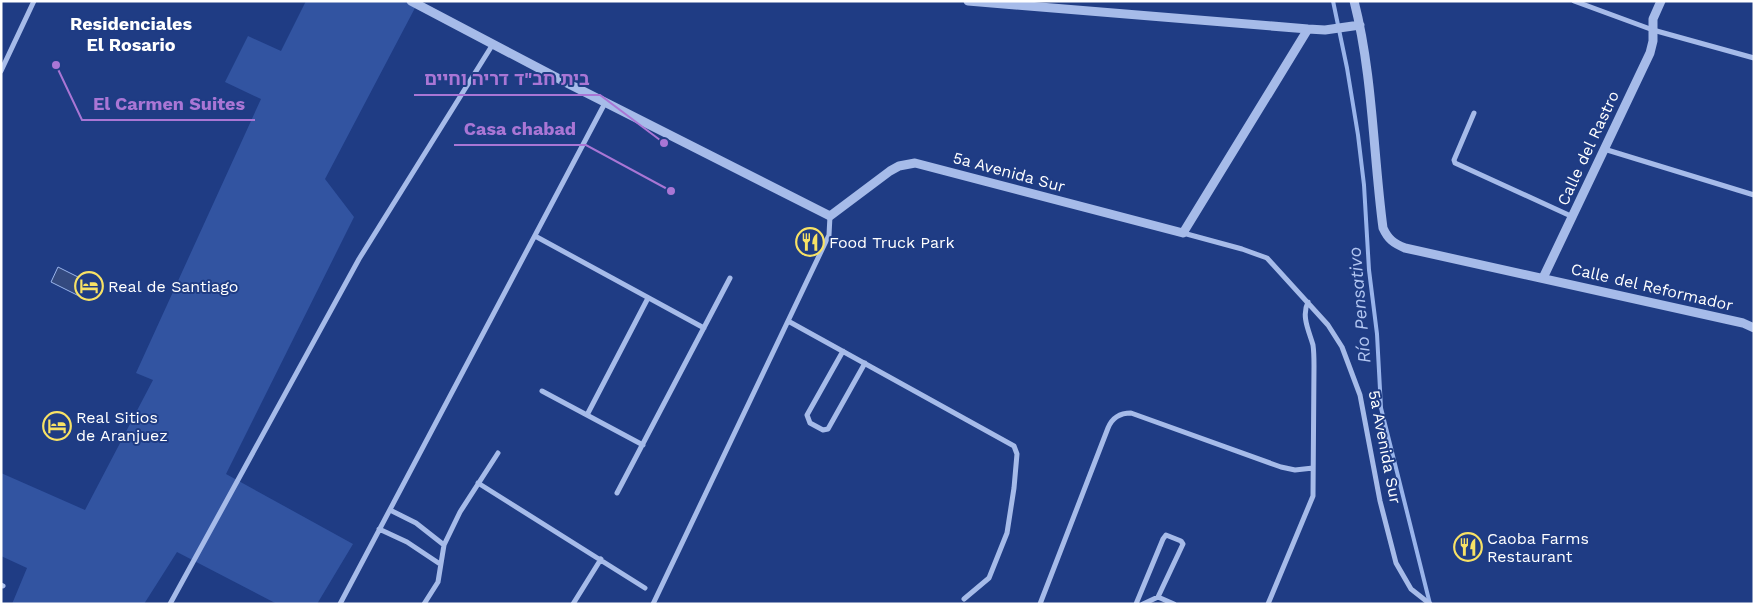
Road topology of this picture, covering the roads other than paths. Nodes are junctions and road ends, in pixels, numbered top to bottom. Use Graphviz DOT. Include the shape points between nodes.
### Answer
graph roads {
  1 [pos="34,1"];
  2 [pos="411,1"];
  3 [pos="968,1"];
  4 [pos="1354,1"];
  5 [pos="1574,1"];
  6 [pos="1661,1"];
  7 [pos="1360,25"];
  8 [pos="1296,28"];
  9 [pos="1308,29"];
  10 [pos="1653,30"];
  11 [pos="493,44"];
  12 [pos="1298,44"];
  13 [pos="1754,58"];
  14 [pos="1,72"];
  15 [pos="605,102"];
  16 [pos="1474,113"];
  17 [pos="1604,149"];
  18 [pos="1754,195"];
  19 [pos="830,216"];
  20 [pos="1572,216"];
  21 [pos="1183,233"];
  22 [pos="535,236"];
  23 [pos="730,278"];
  24 [pos="1543,278"];
  25 [pos="648,298"];
  26 [pos="1308,302"];
  27 [pos="788,321"];
  28 [pos="704,328"];
  29 [pos="1754,328"];
  30 [pos="843,351"];
  31 [pos="864,363"];
  32 [pos="542,392"];
  33 [pos="587,415"];
  34 [pos="643,445"];
  35 [pos="498,453"];
  36 [pos="1313,468"];
  37 [pos="478,483"];
  38 [pos="617,493"];
  39 [pos="390,510"];
  40 [pos="379,529"];
  41 [pos="444,544"];
  42 [pos="601,559"];
  43 [pos="440,564"];
  44 [pos="645,588"];
  45 [pos="1158,597"];
  46 [pos="964,599"];
  47 [pos="170,604"];
  48 [pos="340,604"];
  49 [pos="424,604"];
  50 [pos="573,604"];
  51 [pos="652,604"];
  52 [pos="1040,604"];
  53 [pos="1136,604"];
  54 [pos="1144,604"];
  55 [pos="1174,604"];
  56 [pos="1268,604"];
  57 [pos="1430,604"];
  1 -- 14 [label="street"];
  2 -- 11 [label="street"];
  3 -- 8 [label="street"];
  4 -- 7 [label="street"];
  5 -- 10 [label="street"];
  6 -- 10 [label="street, Calle del Rastro" via="1653,19"];
  7 -- 9 [label="street"];
  7 -- 24 [label="street, Calle del Reformador" via="1382,220 1387,237 1405,248"];
  8 -- 9 [label="street"];
  8 -- 12 [label="street" via="1301,34"];
  9 -- 12 [label="street"];
  10 -- 13 [label="street"];
  10 -- 17 [label="street, Calle del Rastro" via="1650,53"];
  11 -- 15 [label="street"];
  11 -- 47 [label="street" via="359,259"];
  12 -- 21 [label="street"];
  15 -- 19 [label="street"];
  15 -- 22 [label="street"];
  16 -- 20 [label="street" via="1455,163"];
  17 -- 18 [label="street"];
  17 -- 20 [label="street, Calle del Rastro"];
  19 -- 21 [label="street, 5a Avenida Sur" via="890,171 915,163"];
  19 -- 27 [label="street" via="829,235"];
  20 -- 24 [label="street, Calle del Rastro"];
  21 -- 26 [label="street, 5a Avenida Sur" via="1267,258"];
  22 -- 25 [label="street"];
  22 -- 39 [label="street"];
  23 -- 28 [label="street"];
  24 -- 29 [label="street, Calle del Reformador"];
  25 -- 28 [label="street"];
  25 -- 33 [label="street"];
  26 -- 36 [label="street" via="1304,317 1313,348"];
  26 -- 57 [label="street, 5a Avenida Sur" via="1342,347 1355,378 1396,562 1405,580 1418,596"];
  27 -- 30 [label="street"];
  27 -- 51 [label="street"];
  28 -- 34 [label="street"];
  30 -- 31 [label="street"];
  30 -- 31 [label="street" via="807,415 810,423 828,430"];
  31 -- 46 [label="street" via="1014,446 1017,454 1007,533 989,578"];
  32 -- 33 [label="street"];
  33 -- 34 [label="street"];
  34 -- 38 [label="street"];
  35 -- 37 [label="street"];
  36 -- 52 [label="street" via="1295,470 1281,467 1131,413 1117,416 1108,428"];
  36 -- 56 [label="street" via="1312,496"];
  37 -- 41 [label="street"];
  37 -- 42 [label="street"];
  39 -- 40 [label="street"];
  39 -- 41 [label="street" via="416,523"];
  40 -- 43 [label="street" via="407,542"];
  40 -- 48 [label="street"];
  41 -- 43 [label="street"];
  42 -- 44 [label="street"];
  42 -- 50 [label="street"];
  43 -- 49 [label="street" via="438,582"];
  45 -- 53 [label="street" via="1182,544 1166,535"];
  45 -- 54 [label="street"];
  45 -- 55 [label="street"];
}
